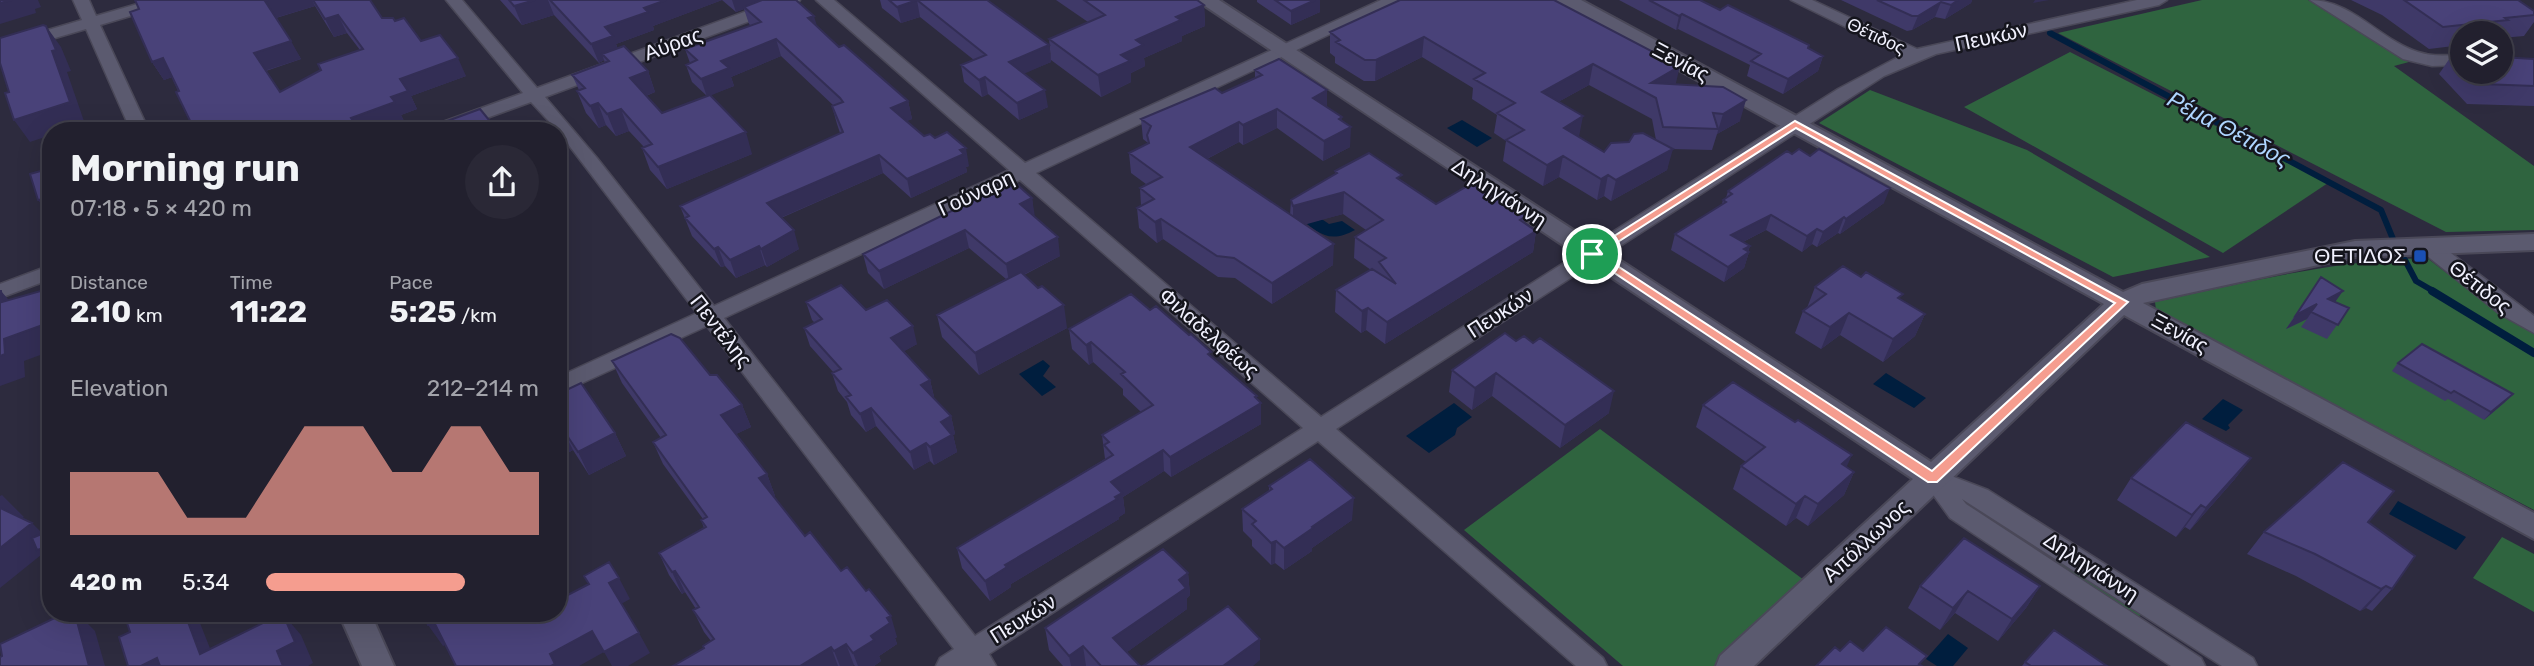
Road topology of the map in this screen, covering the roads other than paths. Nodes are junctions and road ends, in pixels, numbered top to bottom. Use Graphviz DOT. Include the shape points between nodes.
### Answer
graph roads {
  1 [pos="81,0"];
  2 [pos="168,0"];
  3 [pos="454,0"];
  4 [pos="792,0"];
  5 [pos="824,0"];
  6 [pos="1206,0"];
  7 [pos="1394,0"];
  8 [pos="1566,0"];
  9 [pos="1799,0"];
  10 [pos="2159,0"];
  11 [pos="2318,0"];
  12 [pos="91,22"];
  13 [pos="0,49"];
  14 [pos="1283,51"];
  15 [pos="1915,55"];
  16 [pos="2450,61"];
  17 [pos="533,95"];
  18 [pos="136,122"];
  19 [pos="460,122"];
  20 [pos="556,122"];
  21 [pos="1795,124"];
  22 [pos="567,134"];
  23 [pos="1023,172"];
  24 [pos="2534,242"];
  25 [pos="2428,246"];
  26 [pos="1592,254"];
  27 [pos="42,275"];
  28 [pos="0,291"];
  29 [pos="2122,302"];
  30 [pos="710,316"];
  31 [pos="2534,327"];
  32 [pos="567,382"];
  33 [pos="1321,430"];
  34 [pos="1933,478"];
  35 [pos="2534,527"];
  36 [pos="359,622"];
  37 [pos="977,659"];
  38 [pos="2229,662"];
  39 [pos="378,666"];
  40 [pos="949,666"];
  41 [pos="1594,666"];
  42 [pos="1732,666"];
  43 [pos="2192,666"];
  1 -- 12 [label="street"];
  2 -- 12 [label="street"];
  3 -- 17 [label="street, Πεντέλης"];
  4 -- 17 [label="street, Αύρας"];
  5 -- 23 [label="street, Φιλαδελφέως"];
  6 -- 14 [label="street, Δηληγιάννη"];
  7 -- 14 [label="street, Γούναρη"];
  8 -- 21 [label="street, Ξενίας"];
  9 -- 15 [label="street, Θέτιδος"];
  10 -- 15 [label="street, Πευκών"];
  11 -- 16 [label="street" via="2409,55"];
  12 -- 13 [label="street"];
  12 -- 18 [label="street"];
  14 -- 23 [label="street, Γούναρη"];
  14 -- 26 [label="street, Δηληγιάννη"];
  15 -- 21 [label="street, Πευκών"];
  17 -- 19 [label="street, Αύρας"];
  17 -- 20 [label="street, Πεντέλης"];
  21 -- 26 [label="street, Πευκών"];
  21 -- 29 [label="street, Ξενίας"];
  22 -- 30 [label="street, Πεντέλης"];
  23 -- 30 [label="street, Γούναρη"];
  23 -- 33 [label="street, Φιλαδελφέως"];
  24 -- 25 [label="street"];
  25 -- 29 [label="street" via="2355,249 2142,293"];
  25 -- 31 [label="street, Θέτιδος"];
  26 -- 33 [label="street, Πευκών"];
  26 -- 34 [label="street, Δηληγιάννη"];
  27 -- 28 [label="street"];
  29 -- 34 [label="street, Απόλλωνος"];
  29 -- 35 [label="street, Ξενίας"];
  30 -- 32 [label="street, Γούναρη"];
  30 -- 37 [label="street, Πεντέλης"];
  33 -- 37 [label="street, Πευκών"];
  33 -- 41 [label="street, Φιλαδελφέως"];
  34 -- 38 [label="street, Δηληγιάννη" via="1980,496"];
  34 -- 42 [label="street, Απόλλωνος"];
  34 -- 43 [label="street, Δηληγιάννη" via="1958,511"];
  36 -- 39 [label="street"];
  37 -- 40 [label="street, Πευκών"];
}
